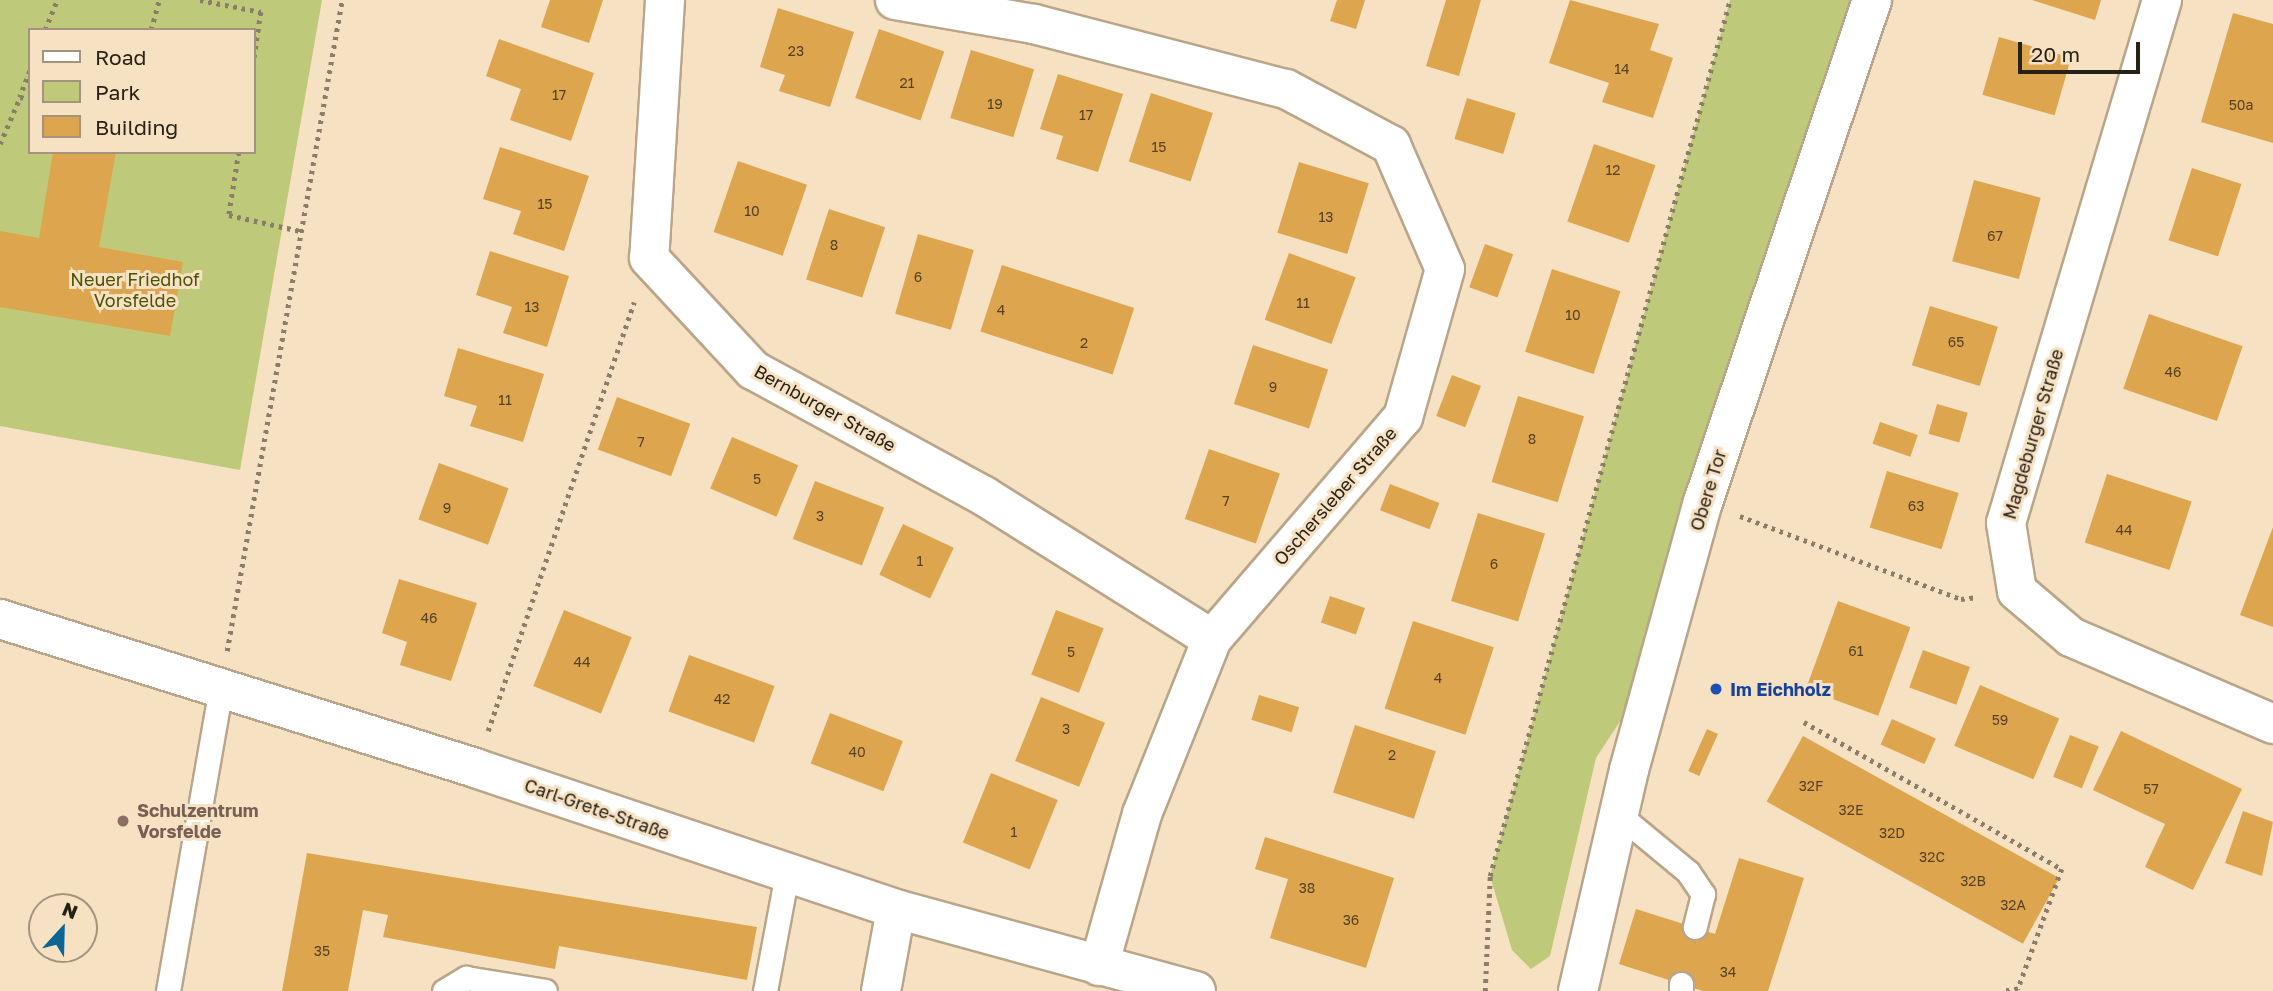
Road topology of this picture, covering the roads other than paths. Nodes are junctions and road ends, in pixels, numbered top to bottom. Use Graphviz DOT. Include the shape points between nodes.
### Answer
graph roads {
  1 [pos="665,0"];
  2 [pos="895,0"];
  3 [pos="1872,0"];
  4 [pos="2162,0"];
  5 [pos="0,619"];
  6 [pos="1212,639"];
  7 [pos="221,687"];
  8 [pos="2273,724"];
  9 [pos="1618,814"];
  10 [pos="787,874"];
  11 [pos="896,909"];
  12 [pos="1695,927"];
  13 [pos="1099,966"];
  14 [pos="168,991"];
  15 [pos="444,991"];
  16 [pos="545,991"];
  17 [pos="765,991"];
  18 [pos="881,991"];
  19 [pos="1196,991"];
  20 [pos="1578,991"];
  1 -- 6 [label="street, Bernburger Straße" via="649,258 753,370 984,496"];
  2 -- 6 [label="street, Oschersleber Straße" via="1034,24 1286,89 1391,145 1445,269 1402,417"];
  3 -- 9 [label="street, Obere Tor" via="1703,502"];
  4 -- 8 [label="street, Magdeburger Straße" via="2006,523 2017,592 2071,637"];
  5 -- 7 [label="street, Carl-Grete-Straße"];
  6 -- 13 [label="street, Oschersleber Straße" via="1143,814"];
  7 -- 10 [label="street, Carl-Grete-Straße"];
  7 -- 14 [label="lane"];
  9 -- 12 [label="lane" via="1688,872 1703,894"];
  9 -- 20 [label="street, Obere Tor"];
  10 -- 11 [label="street, Carl-Grete-Straße"];
  10 -- 17 [label="lane"];
  11 -- 13 [label="street, Carl-Grete-Straße"];
  11 -- 18 [label="street"];
  13 -- 19 [label="street, Carl-Grete-Straße"];
  15 -- 16 [label="lane" via="466,978"];
}
